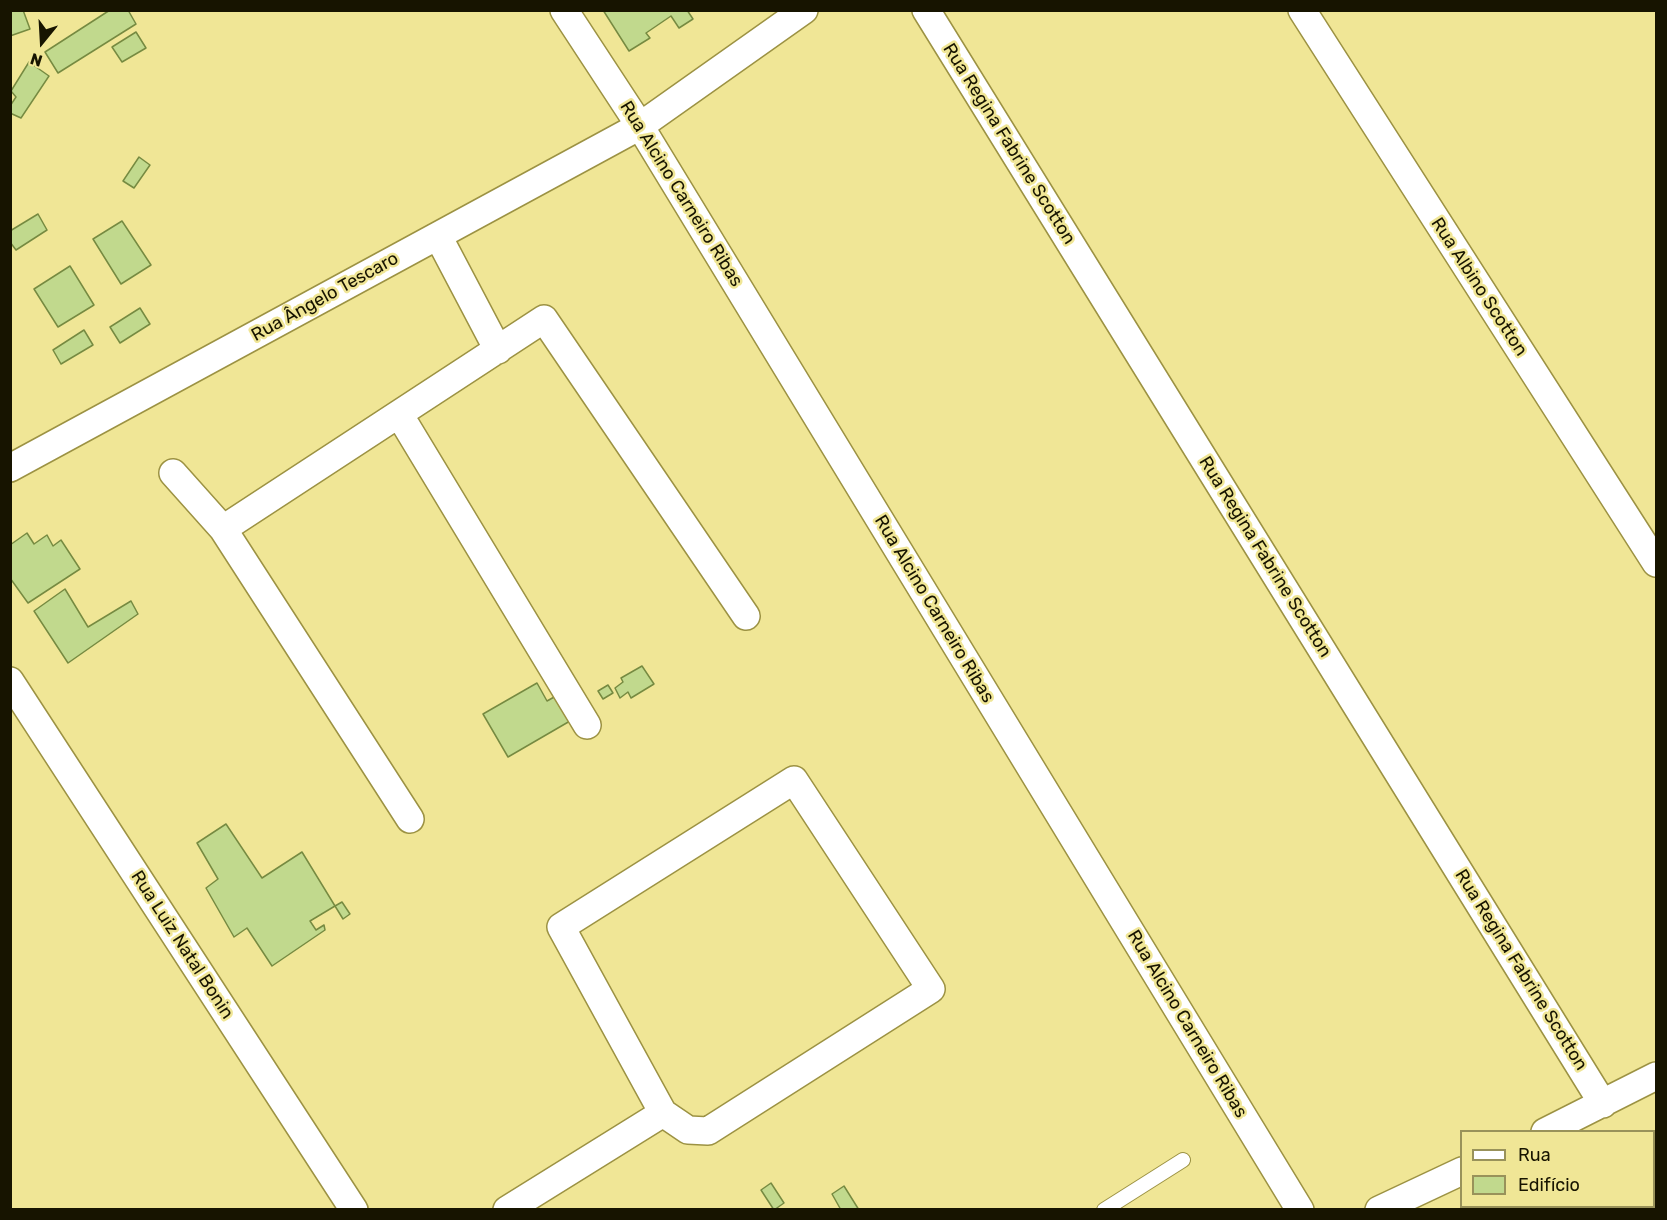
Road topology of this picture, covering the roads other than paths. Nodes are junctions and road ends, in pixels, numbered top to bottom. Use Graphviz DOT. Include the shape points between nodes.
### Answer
graph roads {
  1 [pos="564,10"];
  2 [pos="804,10"];
  3 [pos="926,10"];
  4 [pos="1302,10"];
  5 [pos="640,126"];
  6 [pos="438,236"];
  7 [pos="498,350"];
  8 [pos="399,414"];
  9 [pos="10,468"];
  10 [pos="173,473"];
  11 [pos="223,529"];
  12 [pos="1656,563"];
  13 [pos="746,616"];
  14 [pos="10,681"];
  15 [pos="587,725"];
  16 [pos="410,819"];
  17 [pos="1656,1076"];
  18 [pos="1603,1104"];
  19 [pos="663,1113"];
  20 [pos="1547,1130"];
  21 [pos="1183,1160"];
  22 [pos="1460,1171"];
  23 [pos="354,1209"];
  24 [pos="507,1209"];
  25 [pos="1104,1209"];
  26 [pos="1300,1209"];
  27 [pos="1378,1209"];
  1 -- 5 [label="street, Rua Alcino Carneiro Ribas"];
  2 -- 5 [label="street, Rua Ângelo Tescaro"];
  3 -- 18 [label="street, Rua Regina Fabrine Scotton"];
  4 -- 12 [label="street, Rua Albino Scotton"];
  5 -- 6 [label="street, Rua Ângelo Tescaro"];
  5 -- 26 [label="street, Rua Alcino Carneiro Ribas"];
  6 -- 7 [label="street"];
  6 -- 9 [label="street, Rua Ângelo Tescaro"];
  7 -- 8 [label="street"];
  7 -- 13 [label="street" via="544,319"];
  8 -- 11 [label="street"];
  8 -- 15 [label="street"];
  10 -- 11 [label="street"];
  11 -- 16 [label="street"];
  14 -- 23 [label="street, Rua Luiz Natal Bonin"];
  17 -- 18 [label="street"];
  18 -- 20 [label="street"];
  19 -- 19 [label="street" via="688,1130 708,1131 931,989 794,780 561,927"];
  19 -- 24 [label="street"];
  21 -- 25 [label="lane"];
  22 -- 27 [label="street"];
}
